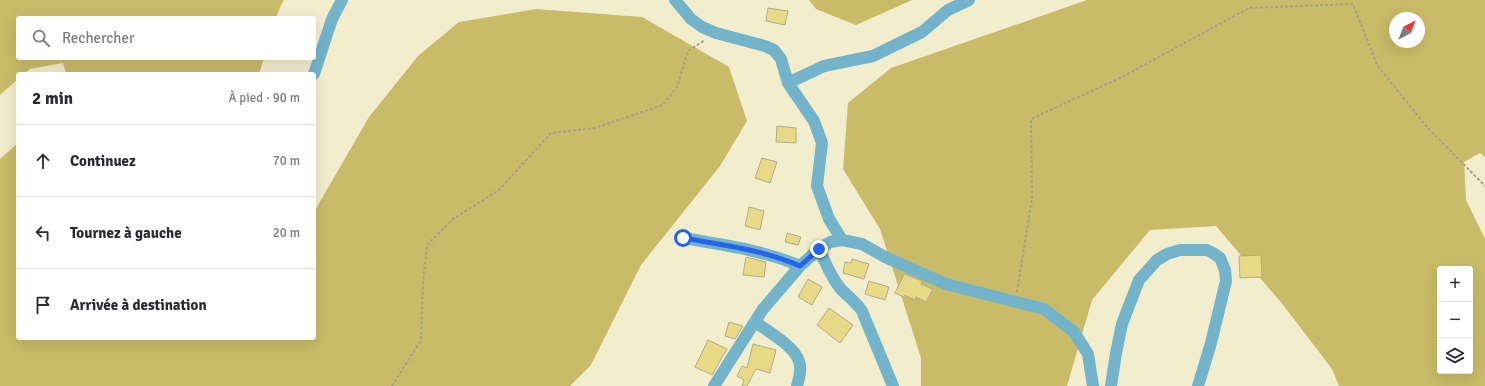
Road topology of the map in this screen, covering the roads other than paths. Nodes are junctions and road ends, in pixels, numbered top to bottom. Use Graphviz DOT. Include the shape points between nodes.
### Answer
graph roads {
  1 [pos="342,0"];
  2 [pos="675,0"];
  3 [pos="969,0"];
  4 [pos="315,72"];
  5 [pos="788,83"];
  6 [pos="683,238"];
  7 [pos="842,240"];
  8 [pos="819,249"];
  9 [pos="800,266"];
  10 [pos="755,322"];
  11 [pos="714,386"];
  12 [pos="797,386"];
  13 [pos="893,386"];
  14 [pos="1093,386"];
  15 [pos="1111,386"];
  16 [pos="1198,386"];
  1 -- 4 [label="street" via="332,19"];
  2 -- 5 [label="street" via="691,19 702,27 774,50 781,59"];
  3 -- 5 [label="street" via="948,10 922,32 873,56 824,66"];
  5 -- 7 [label="street" via="814,121 822,144 817,186 829,219"];
  6 -- 9 [label="street" via="763,252"];
  7 -- 8 [label="street" via="830,242"];
  7 -- 14 [label="street" via="862,244 946,284 1044,308 1074,332 1088,354"];
  8 -- 9 [label="street"];
  8 -- 13 [label="street" via="832,277 862,311"];
  9 -- 10 [label="street"];
  10 -- 11 [label="street"];
  10 -- 12 [label="street" via="797,355 800,363"];
  15 -- 16 [label="street" via="1122,324 1139,280 1156,260 1167,254 1180,250 1207,250 1220,258 1226,281"];
}
